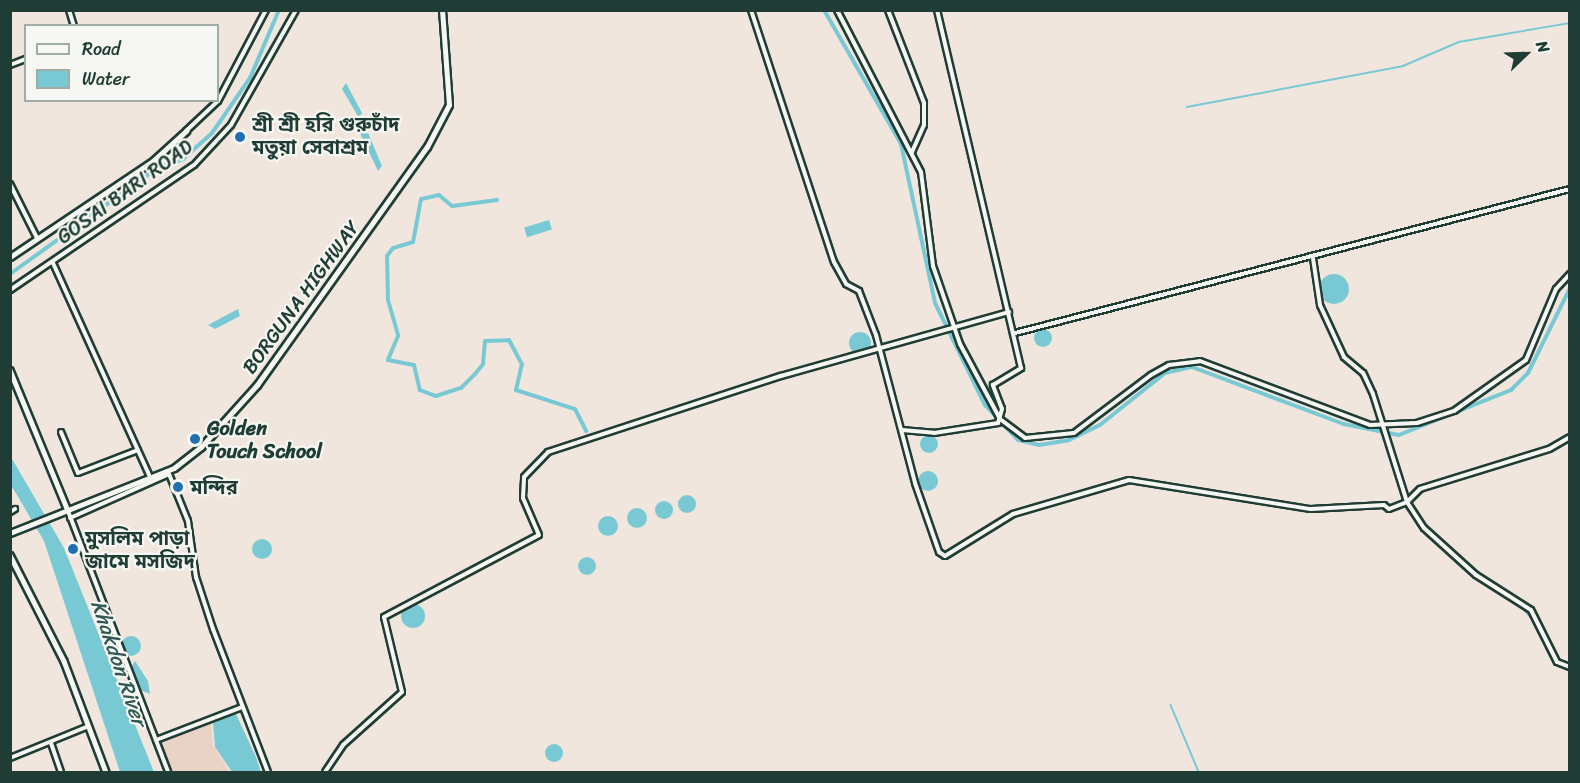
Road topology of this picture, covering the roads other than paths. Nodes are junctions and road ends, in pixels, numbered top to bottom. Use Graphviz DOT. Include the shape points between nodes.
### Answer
graph roads {
  1 [pos="266,10"];
  2 [pos="296,10"];
  3 [pos="442,10"];
  4 [pos="750,10"];
  5 [pos="837,10"];
  6 [pos="888,10"];
  7 [pos="937,10"];
  8 [pos="219,99"];
  9 [pos="217,102"];
  10 [pos="186,131"];
  11 [pos="912,153"];
  12 [pos="10,184"];
  13 [pos="1569,189"];
  14 [pos="12,191"];
  15 [pos="37,238"];
  16 [pos="10,257"];
  17 [pos="1313,258"];
  18 [pos="53,262"];
  19 [pos="1569,274"];
  20 [pos="10,291"];
  21 [pos="1009,312"];
  22 [pos="952,327"];
  23 [pos="1015,333"];
  24 [pos="880,351"];
  25 [pos="10,370"];
  26 [pos="1000,419"];
  27 [pos="1380,427"];
  28 [pos="901,429"];
  29 [pos="61,432"];
  30 [pos="1569,437"];
  31 [pos="138,450"];
  32 [pos="150,477"];
  33 [pos="1407,502"];
  34 [pos="68,511"];
  35 [pos="70,518"];
  36 [pos="10,532"];
  37 [pos="10,555"];
  38 [pos="1569,667"];
  39 [pos="242,707"];
  40 [pos="89,726"];
  41 [pos="156,740"];
  42 [pos="51,743"];
  43 [pos="10,758"];
  44 [pos="61,772"];
  45 [pos="106,772"];
  46 [pos="168,772"];
  47 [pos="268,772"];
  48 [pos="325,772"];
  1 -- 8 [label="street"];
  2 -- 18 [label="street, GOSAI BARI ROAD" via="231,125 194,165"];
  3 -- 32 [label="main road, BORGUNA HIGHWAY" via="449,105 427,147 257,385 195,453"];
  4 -- 24 [label="street" via="834,262 846,284 859,291"];
  5 -- 11 [label="street"];
  6 -- 11 [label="street" via="924,103 924,125"];
  7 -- 21 [label="street"];
  9 -- 10 [label="street"];
  10 -- 15 [label="main road" via="153,161"];
  11 -- 22 [label="street" via="926,189 933,266"];
  12 -- 14 [label="street"];
  13 -- 17 [label="street"];
  14 -- 15 [label="street"];
  15 -- 16 [label="main road"];
  17 -- 23 [label="street"];
  17 -- 27 [label="street" via="1320,305 1344,357 1363,373 1373,394"];
  18 -- 20 [label="street, GOSAI BARI ROAD"];
  18 -- 31 [label="street"];
  19 -- 27 [label="street" via="1556,289 1526,360 1509,374 1454,411"];
  21 -- 22 [label="street"];
  21 -- 23 [label="street"];
  22 -- 24 [label="street"];
  22 -- 26 [label="street"];
  23 -- 26 [label="street" via="1022,368 993,385"];
  24 -- 28 [label="street"];
  24 -- 48 [label="street" via="782,376 548,452 524,477 523,498 539,535 384,617 402,692 343,745"];
  25 -- 34 [label="main road"];
  26 -- 27 [label="street" via="1025,438 1074,433 1151,375 1170,365 1200,361"];
  26 -- 28 [label="street" via="934,433"];
  27 -- 33 [label="street"];
  28 -- 33 [label="street" via="933,536 945,556 1013,514 1129,480 1311,509 1384,505 1389,509"];
  29 -- 31 [label="street" via="78,473"];
  30 -- 33 [label="street" via="1549,449 1420,489"];
  31 -- 32 [label="street"];
  32 -- 34 [label="main road, BORGUNA HIGHWAY"];
  33 -- 38 [label="street" via="1424,528 1476,575 1531,610 1557,662"];
  34 -- 35 [label="street"];
  34 -- 36 [label="main road, BORGUNA HIGHWAY"];
  35 -- 39 [label="street" via="169,474 188,521 196,577"];
  35 -- 41 [label="street"];
  37 -- 40 [label="main road" via="64,661"];
  39 -- 41 [label="street"];
  39 -- 47 [label="street"];
  40 -- 42 [label="street"];
  40 -- 45 [label="main road"];
  41 -- 46 [label="street"];
  42 -- 43 [label="street"];
  42 -- 44 [label="street"];
}
